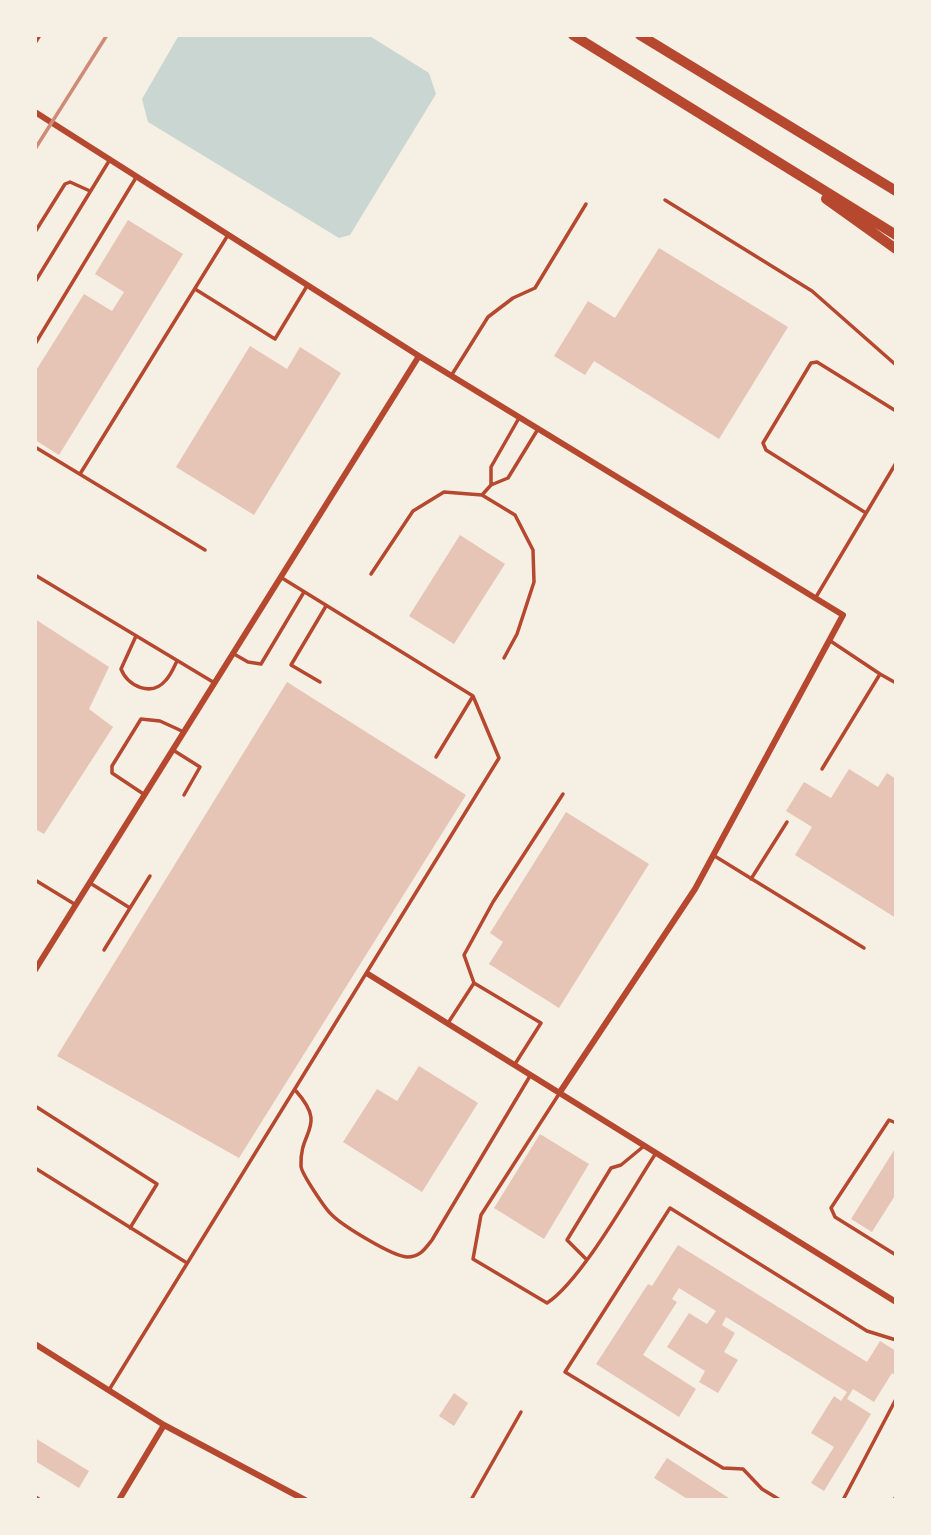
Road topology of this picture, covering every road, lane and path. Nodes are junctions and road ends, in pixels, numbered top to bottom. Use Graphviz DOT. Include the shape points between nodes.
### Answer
graph roads {
  1 [pos="40,35"];
  2 [pos="573,35"];
  3 [pos="640,35"];
  4 [pos="35,43"];
  5 [pos="35,112"];
  6 [pos="813,139"];
  7 [pos="750,144"];
  8 [pos="110,159"];
  9 [pos="137,177"];
  10 [pos="896,184"];
  11 [pos="90,191"];
  12 [pos="896,191"];
  13 [pos="665,200"];
  14 [pos="586,204"];
  15 [pos="35,232"];
  16 [pos="229,235"];
  17 [pos="896,235"];
  18 [pos="896,249"];
  19 [pos="35,282"];
  20 [pos="308,285"];
  21 [pos="195,289"];
  22 [pos="35,344"];
  23 [pos="419,356"];
  24 [pos="896,365"];
  25 [pos="451,376"];
  26 [pos="896,411"];
  27 [pos="519,418"];
  28 [pos="538,429"];
  29 [pos="35,447"];
  30 [pos="896,463"];
  31 [pos="80,474"];
  32 [pos="491,485"];
  33 [pos="481,495"];
  34 [pos="866,513"];
  35 [pos="205,550"];
  36 [pos="35,575"];
  37 [pos="371,575"];
  38 [pos="280,576"];
  39 [pos="304,593"];
  40 [pos="815,598"];
  41 [pos="326,606"];
  42 [pos="136,636"];
  43 [pos="829,640"];
  44 [pos="233,654"];
  45 [pos="504,658"];
  46 [pos="177,661"];
  47 [pos="880,674"];
  48 [pos="320,682"];
  49 [pos="215,683"];
  50 [pos="896,683"];
  51 [pos="473,696"];
  52 [pos="184,733"];
  53 [pos="173,750"];
  54 [pos="436,757"];
  55 [pos="822,769"];
  56 [pos="563,794"];
  57 [pos="145,795"];
  58 [pos="184,795"];
  59 [pos="787,822"];
  60 [pos="713,855"];
  61 [pos="150,876"];
  62 [pos="751,879"];
  63 [pos="35,880"];
  64 [pos="90,883"];
  65 [pos="76,905"];
  66 [pos="130,908"];
  67 [pos="864,948"];
  68 [pos="104,950"];
  69 [pos="35,970"];
  70 [pos="368,974"];
  71 [pos="474,983"];
  72 [pos="448,1023"];
  73 [pos="515,1064"];
  74 [pos="531,1074"];
  75 [pos="295,1091"];
  76 [pos="560,1092"];
  77 [pos="35,1107"];
  78 [pos="896,1123"];
  79 [pos="645,1145"];
  80 [pos="657,1152"];
  81 [pos="35,1168"];
  82 [pos="130,1228"];
  83 [pos="896,1255"];
  84 [pos="586,1259"];
  85 [pos="187,1264"];
  86 [pos="896,1302"];
  87 [pos="896,1340"];
  88 [pos="35,1344"];
  89 [pos="108,1390"];
  90 [pos="896,1399"];
  91 [pos="520,1412"];
  92 [pos="164,1425"];
  93 [pos="118,1500"];
  94 [pos="306,1500"];
  95 [pos="471,1500"];
  96 [pos="780,1500"];
  97 [pos="843,1500"];
  1 -- 4 [label="lane"];
  2 -- 7 [label="highway"];
  3 -- 6 [label="highway"];
  5 -- 8 [label="street"];
  6 -- 10 [label="highway"];
  6 -- 12 [label="highway"];
  7 -- 17 [label="highway"];
  7 -- 18 [label="highway"];
  8 -- 9 [label="street"];
  8 -- 11 [label="lane"];
  9 -- 16 [label="street"];
  9 -- 22 [label="lane"];
  11 -- 15 [label="lane" via="65,184"];
  11 -- 19 [label="lane"];
  13 -- 24 [label="lane" via="812,291"];
  14 -- 25 [label="lane" via="534,288 488,317"];
  16 -- 20 [label="street"];
  16 -- 21 [label="lane"];
  20 -- 21 [label="lane" via="275,339"];
  20 -- 23 [label="street"];
  21 -- 31 [label="lane"];
  23 -- 25 [label="street"];
  23 -- 38 [label="street"];
  25 -- 27 [label="street"];
  26 -- 34 [label="lane" via="817,362 811,363 763,443 766,450"];
  27 -- 28 [label="street"];
  27 -- 32 [label="lane" via="491,467"];
  28 -- 32 [label="lane" via="508,478"];
  28 -- 40 [label="street"];
  29 -- 31 [label="lane"];
  30 -- 34 [label="lane"];
  31 -- 35 [label="lane"];
  32 -- 33 [label="lane"];
  33 -- 37 [label="lane" via="444,492 413,511"];
  33 -- 45 [label="lane" via="515,516 533,550 534,582"];
  34 -- 40 [label="lane"];
  36 -- 42 [label="lane"];
  38 -- 39 [label="lane"];
  38 -- 44 [label="street"];
  39 -- 41 [label="lane"];
  39 -- 44 [label="lane" via="261,664"];
  40 -- 43 [label="street" via="843,615"];
  41 -- 48 [label="lane" via="291,665"];
  41 -- 51 [label="lane"];
  42 -- 46 [label="lane"];
  42 -- 46 [label="lane" via="121,669 139,688 157,688"];
  43 -- 47 [label="lane"];
  43 -- 60 [label="street"];
  44 -- 49 [label="street"];
  46 -- 49 [label="lane"];
  47 -- 50 [label="lane"];
  47 -- 55 [label="lane"];
  49 -- 52 [label="street"];
  51 -- 54 [label="lane"];
  51 -- 70 [label="lane" via="499,758"];
  52 -- 53 [label="street"];
  52 -- 57 [label="lane" via="160,721 141,719 112,765 112,773"];
  53 -- 57 [label="street"];
  53 -- 58 [label="lane" via="200,767"];
  56 -- 71 [label="lane" via="464,954"];
  57 -- 64 [label="street"];
  59 -- 62 [label="lane"];
  60 -- 62 [label="lane"];
  60 -- 76 [label="street"];
  61 -- 66 [label="lane"];
  62 -- 67 [label="lane"];
  63 -- 65 [label="lane"];
  64 -- 65 [label="street"];
  64 -- 66 [label="lane"];
  65 -- 69 [label="street"];
  66 -- 68 [label="lane"];
  70 -- 72 [label="street"];
  70 -- 75 [label="lane"];
  71 -- 72 [label="lane"];
  71 -- 73 [label="lane" via="541,1023"];
  72 -- 73 [label="street"];
  73 -- 74 [label="street"];
  74 -- 75 [label="lane" via="432,1240 421,1254 406,1257 330,1214 307,1184 300,1166 312,1120 310,1107"];
  74 -- 76 [label="street"];
  75 -- 85 [label="lane"];
  76 -- 79 [label="street"];
  76 -- 84 [label="lane" via="481,1215 473,1259 547,1303"];
  77 -- 82 [label="lane" via="157,1184"];
  78 -- 83 [label="lane" via="889,1120 831,1208 835,1217"];
  79 -- 80 [label="street"];
  79 -- 84 [label="lane" via="611,1168 568,1240"];
  80 -- 84 [label="lane"];
  80 -- 86 [label="street"];
  81 -- 82 [label="lane"];
  82 -- 85 [label="lane"];
  85 -- 89 [label="lane"];
  87 -- 96 [label="lane" via="867,1331 670,1208 652,1232 565,1372 723,1468 743,1469"];
  88 -- 89 [label="street"];
  89 -- 92 [label="street"];
  90 -- 97 [label="lane"];
  91 -- 95 [label="lane"];
  92 -- 93 [label="street"];
  92 -- 94 [label="street"];
}
